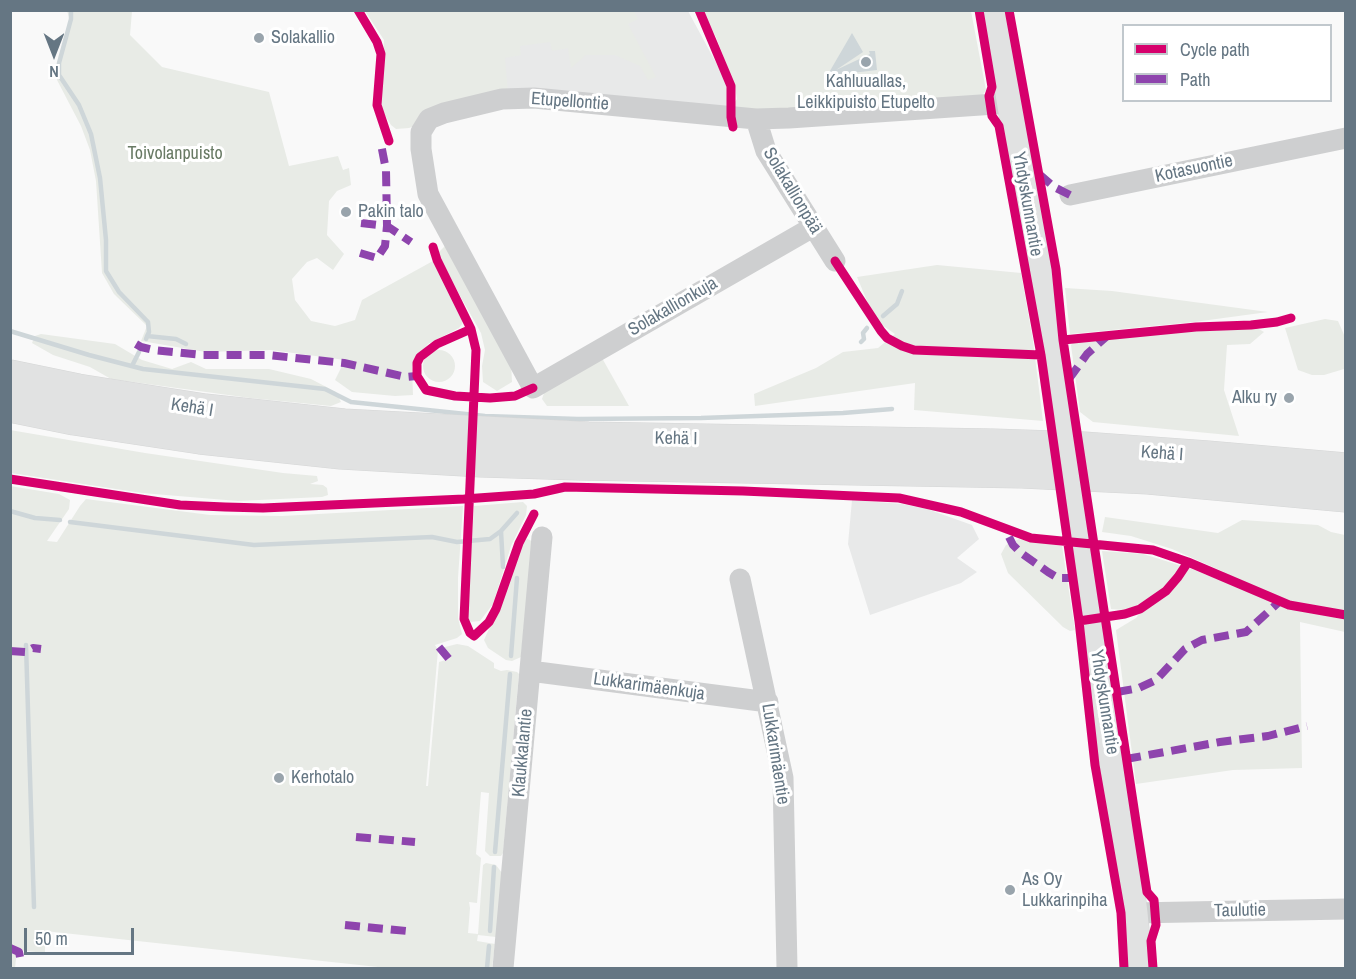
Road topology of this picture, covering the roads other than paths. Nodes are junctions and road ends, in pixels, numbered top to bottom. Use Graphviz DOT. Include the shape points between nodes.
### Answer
graph roads {
  1 [pos="995,10"];
  2 [pos="1010,103"];
  3 [pos="756,119"];
  4 [pos="1346,138"];
  5 [pos="1070,195"];
  6 [pos="813,227"];
  7 [pos="835,261"];
  8 [pos="10,376"];
  9 [pos="533,388"];
  10 [pos="10,406"];
  11 [pos="1346,469"];
  12 [pos="1346,496"];
  13 [pos="542,537"];
  14 [pos="740,579"];
  15 [pos="531,671"];
  16 [pos="768,702"];
  17 [pos="1346,909"];
  18 [pos="1134,913"];
  19 [pos="503,969"];
  20 [pos="787,969"];
  21 [pos="1139,969"];
  1 -- 2 [label="main road, Yhdyskunnantie"];
  2 -- 3 [label="street, Etupellontie"];
  2 -- 18 [label="main road, Yhdyskunnantie, bridge" via="1059,392"];
  3 -- 6 [label="street, Solakallionpää" via="766,151"];
  3 -- 9 [label="street, Etupellontie" via="534,98 502,99 429,119 421,132 428,195"];
  4 -- 5 [label="street, Kotasuontie"];
  6 -- 7 [label="street, Solakallionpää"];
  6 -- 9 [label="street, Solakallionkuja"];
  8 -- 11 [label="highway, Kehä I" via="205,410 344,425 588,438 1084,448"];
  10 -- 12 [label="highway, Kehä I" via="200,438 341,453 578,464 1022,471"];
  13 -- 15 [label="street, Klaukkalantie"];
  14 -- 16 [label="street, Lukkarimäentie"];
  15 -- 16 [label="street, Lukkarimäenkuja"];
  15 -- 19 [label="street, Klaukkalantie"];
  16 -- 20 [label="street, Lukkarimäentie" via="783,778"];
  17 -- 18 [label="street, Taulutie"];
  18 -- 21 [label="main road, Yhdyskunnantie"];
}
